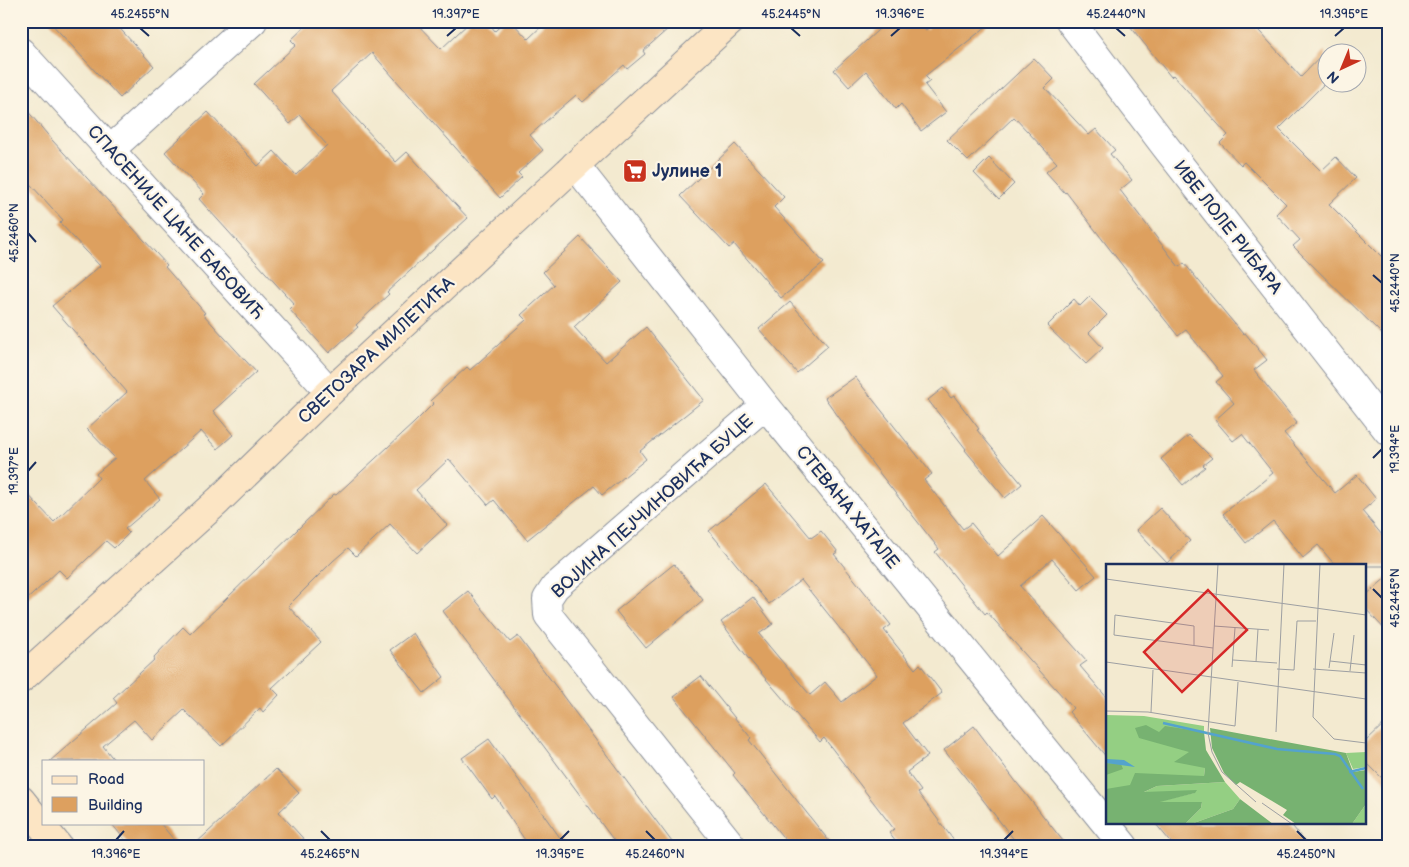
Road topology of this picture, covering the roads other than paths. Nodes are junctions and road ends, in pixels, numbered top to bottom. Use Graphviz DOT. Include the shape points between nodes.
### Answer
graph roads {
  1 [pos="253,21"];
  2 [pos="731,21"];
  3 [pos="1070,21"];
  4 [pos="21,52"];
  5 [pos="110,150"];
  6 [pos="576,165"];
  7 [pos="330,392"];
  8 [pos="765,405"];
  9 [pos="1388,431"];
  10 [pos="21,679"];
  11 [pos="21,800"];
  12 [pos="1106,824"];
  13 [pos="1106,824"];
  14 [pos="58,846"];
  15 [pos="732,846"];
  16 [pos="1124,846"];
  1 -- 5 [label="street"];
  2 -- 6 [label="main road, СВЕТОЗАРА МИЛЕТИЋА"];
  3 -- 9 [label="street, ИВЕ ЛОЛЕ РИБАРА"];
  4 -- 5 [label="street, СПАСЕНИЈЕ ЦАНЕ БАБОВИЋ"];
  5 -- 7 [label="street, СПАСЕНИЈЕ ЦАНЕ БАБОВИЋ"];
  6 -- 7 [label="main road, СВЕТОЗАРА МИЛЕТИЋА"];
  6 -- 8 [label="street, СТЕВАНА ХАТАЛЕ"];
  7 -- 10 [label="main road, СВЕТОЗАРА МИЛЕТИЋА" via="218,501"];
  8 -- 12 [label="street, СТЕВАНА ХАТАЛЕ"];
  8 -- 15 [label="street, ВОЈИНА ПЕЈЧИНОВИЋА БУЦЕ" via="555,587 547,599 548,614"];
  11 -- 14 [label="main road"];
  13 -- 16 [label="street, СТЕВАНА ХАТАЛЕ"];
}
